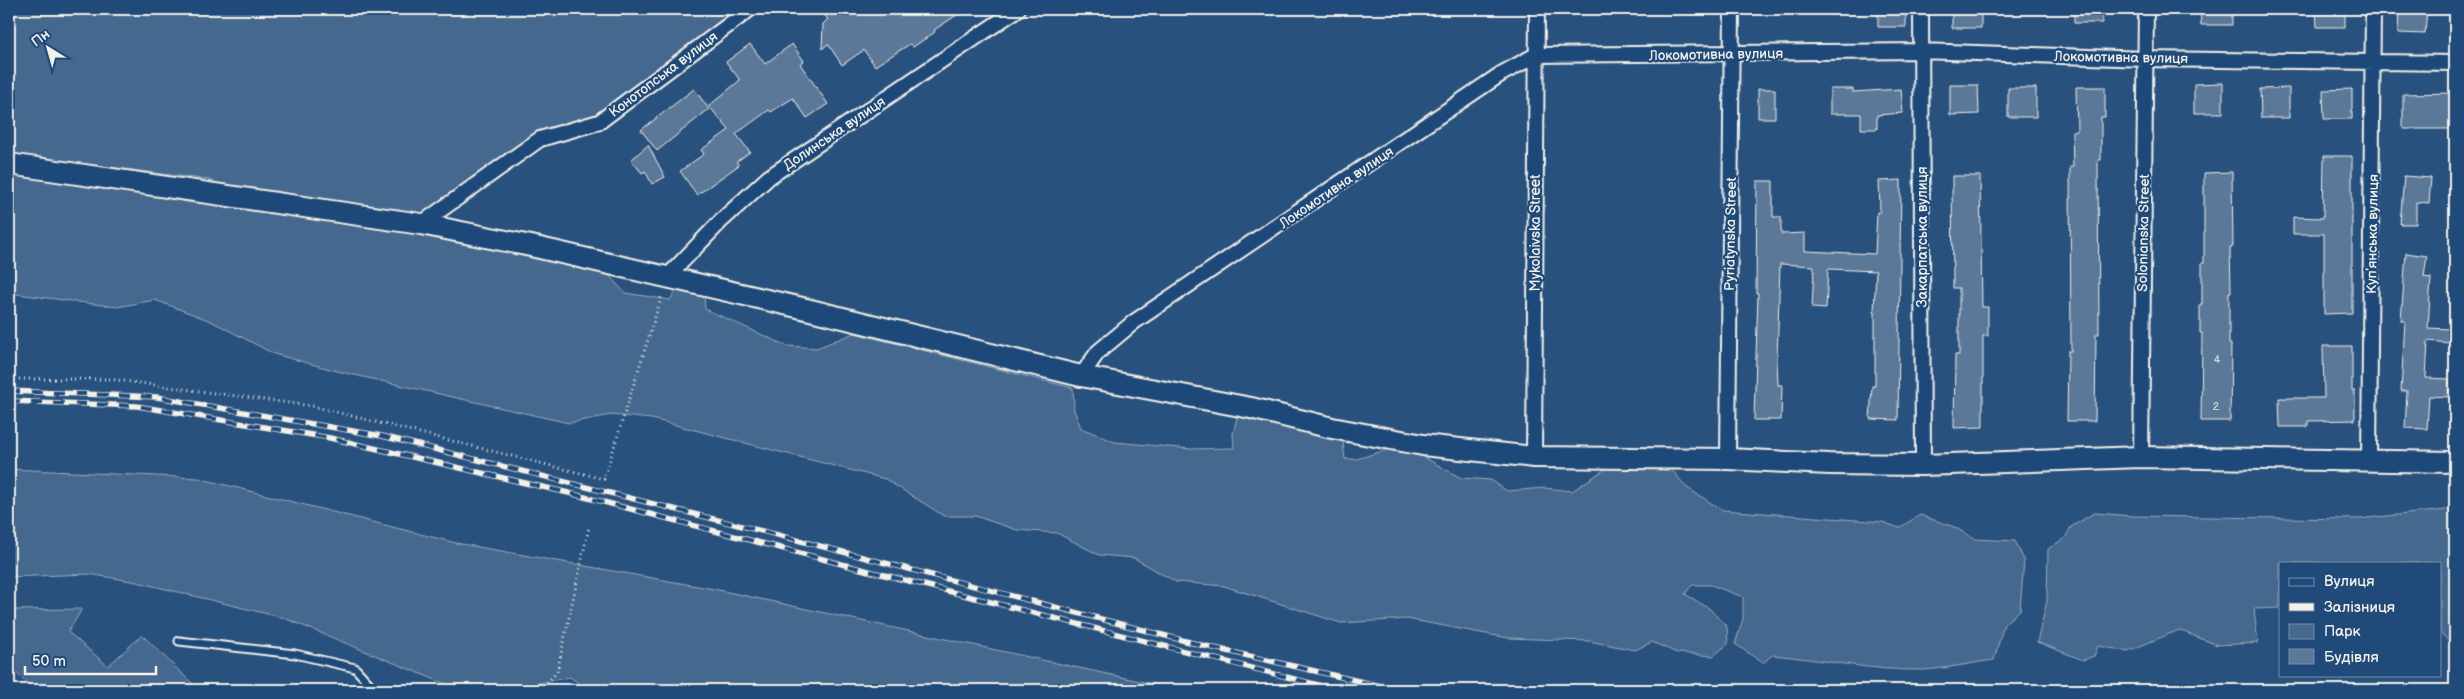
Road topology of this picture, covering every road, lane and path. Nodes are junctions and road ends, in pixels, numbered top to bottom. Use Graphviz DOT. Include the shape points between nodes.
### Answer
graph roads {
  1 [pos="750,9"];
  2 [pos="1018,9"];
  3 [pos="1537,9"];
  4 [pos="1732,9"];
  5 [pos="1921,9"];
  6 [pos="2146,9"];
  7 [pos="2373,9"];
  8 [pos="1920,51"];
  9 [pos="1732,54"];
  10 [pos="1536,55"];
  11 [pos="2145,59"];
  12 [pos="2374,60"];
  13 [pos="2455,63"];
  14 [pos="9,164"];
  15 [pos="422,224"];
  16 [pos="668,277"];
  17 [pos="1081,376"];
  18 [pos="9,379"];
  19 [pos="1534,457"];
  20 [pos="2141,457"];
  21 [pos="1728,458"];
  22 [pos="2369,459"];
  23 [pos="2455,462"];
  24 [pos="1923,465"];
  25 [pos="589,526"];
  26 [pos="179,641"];
  27 [pos="375,690"];
  28 [pos="540,690"];
  1 -- 15 [label="street, Конотопська вулиця" via="599,122 540,139"];
  2 -- 16 [label="street, Долинська вулиця" via="768,177"];
  3 -- 10 [label="street, Mykolaivska Street"];
  4 -- 9 [label="street, Pyriatynska Street"];
  5 -- 8 [label="street, Закарпатська вулиця"];
  6 -- 11 [label="street, Solonianska Street"];
  7 -- 12 [label="street, Купʼянська вулиця"];
  8 -- 9 [label="street, Локомотивна вулиця"];
  8 -- 11 [label="street, Локомотивна вулиця"];
  8 -- 24 [label="street, Закарпатська вулиця"];
  9 -- 10 [label="street, Локомотивна вулиця"];
  9 -- 21 [label="street, Pyriatynska Street"];
  10 -- 17 [label="street, Локомотивна вулиця" via="1501,74 1134,322 1098,352"];
  10 -- 19 [label="street, Mykolaivska Street"];
  11 -- 12 [label="street, Локомотивна вулиця"];
  11 -- 20 [label="street, Solonianska Street"];
  12 -- 13 [label="street, Локомотивна вулиця"];
  12 -- 22 [label="street, Купʼянська вулиця"];
  14 -- 15 [label="street"];
  15 -- 16 [label="street"];
  16 -- 17 [label="street"];
  16 -- 18 [label="path" via="604,479 312,406 109,380"];
  17 -- 19 [label="street" via="1251,408 1414,444"];
  19 -- 21 [label="street"];
  20 -- 22 [label="street"];
  20 -- 24 [label="street"];
  21 -- 24 [label="street"];
  22 -- 23 [label="street"];
  25 -- 28 [label="path" via="557,672"];
  26 -- 27 [label="lane" via="295,654 355,668"];
}
